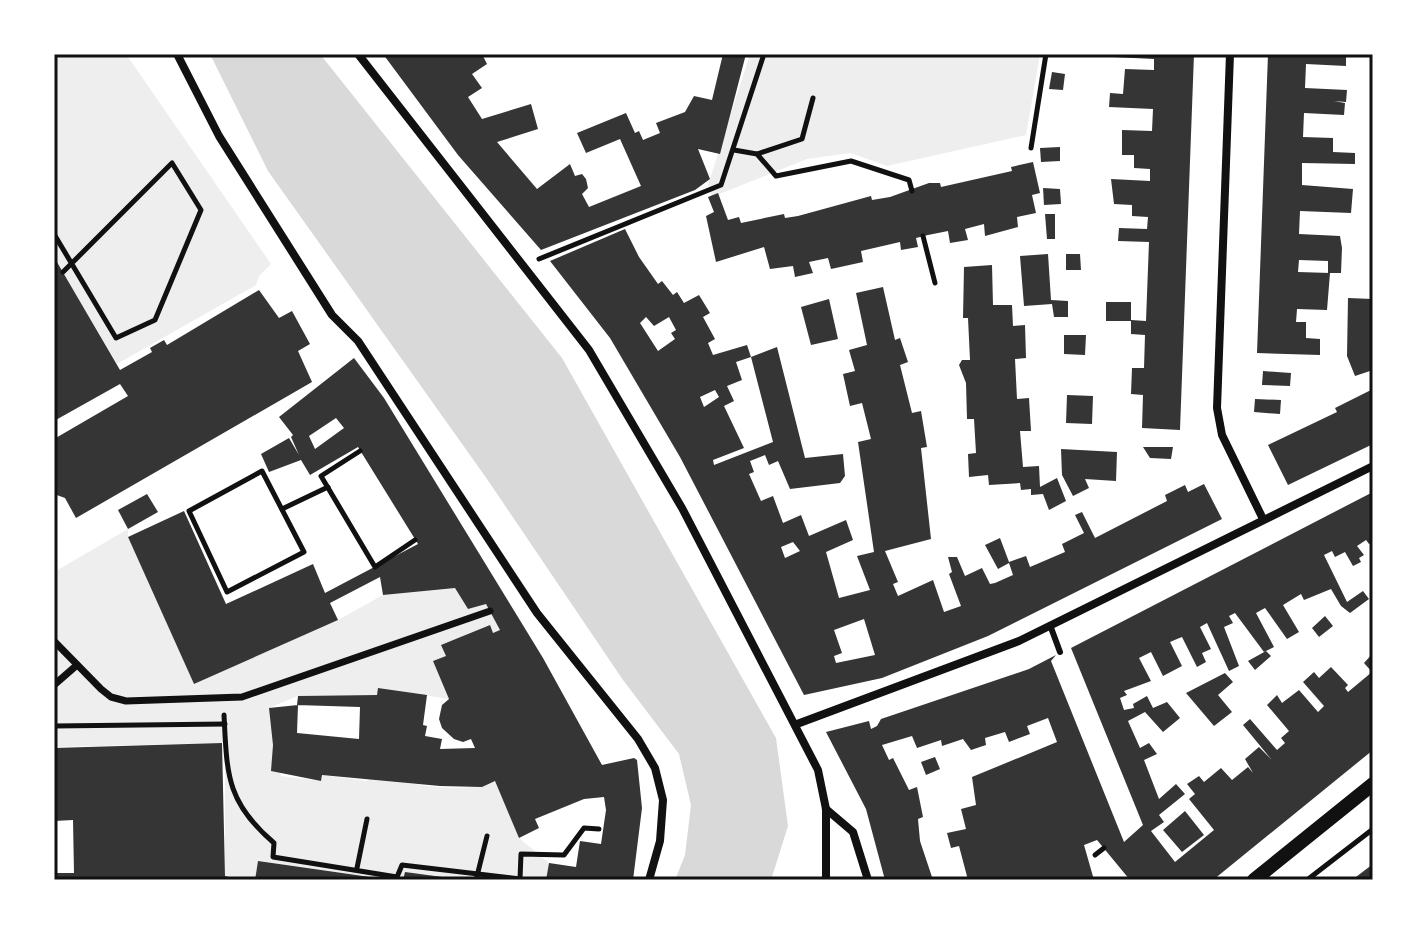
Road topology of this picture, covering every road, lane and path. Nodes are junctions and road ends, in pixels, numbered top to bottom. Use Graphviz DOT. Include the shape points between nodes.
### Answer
graph roads {
  1 [pos="177,54"];
  2 [pos="358,54"];
  3 [pos="764,54"];
  4 [pos="1046,54"];
  5 [pos="1230,54"];
  6 [pos="813,98"];
  7 [pos="1031,148"];
  8 [pos="734,150"];
  9 [pos="757,154"];
  10 [pos="912,191"];
  11 [pos="54,234"];
  12 [pos="923,236"];
  13 [pos="71,264"];
  14 [pos="526,267"];
  15 [pos="63,272"];
  16 [pos="935,283"];
  17 [pos="360,451"];
  18 [pos="1373,466"];
  19 [pos="328,487"];
  20 [pos="282,509"];
  21 [pos="1263,519"];
  22 [pos="415,540"];
  23 [pos="490,611"];
  24 [pos="1050,625"];
  25 [pos="54,641"];
  26 [pos="1060,652"];
  27 [pos="77,665"];
  28 [pos="54,685"];
  29 [pos="224,698"];
  30 [pos="225,724"];
  31 [pos="797,724"];
  32 [pos="54,726"];
  33 [pos="1373,784"];
  34 [pos="826,809"];
  35 [pos="367,819"];
  36 [pos="599,829"];
  37 [pos="1373,829"];
  38 [pos="487,836"];
  39 [pos="1104,848"];
  40 [pos="1095,855"];
  41 [pos="357,868"];
  42 [pos="477,876"];
  43 [pos="649,880"];
  44 [pos="826,880"];
  45 [pos="868,880"];
  46 [pos="1254,880"];
  47 [pos="1307,880"];
  1 -- 43 [label="street" via="219,136 332,315 358,341 537,613 638,739 655,768 663,800 660,841"];
  2 -- 14 [label="street"];
  3 -- 8 [label="path"];
  4 -- 7 [label="path"];
  5 -- 21 [label="street" via="1217,408 1222,435"];
  6 -- 9 [label="path" via="802,139"];
  8 -- 9 [label="path"];
  8 -- 14 [label="path" via="721,185 546,253"];
  9 -- 10 [label="path" via="776,176 851,161 909,180"];
  11 -- 13 [label="path"];
  12 -- 16 [label="path"];
  13 -- 13 [label="path" via="116,338 155,320 201,210 172,163"];
  13 -- 15 [label="path"];
  14 -- 31 [label="street" via="589,350 636,428"];
  17 -- 19 [label="path" via="321,476"];
  18 -- 21 [label="street"];
  19 -- 20 [label="path"];
  19 -- 22 [label="path" via="375,567"];
  20 -- 20 [label="path" via="304,552 227,592 189,511 262,471"];
  21 -- 24 [label="street"];
  23 -- 29 [label="street" via="242,697"];
  24 -- 26 [label="lane"];
  24 -- 31 [label="street"];
  25 -- 27 [label="street"];
  27 -- 28 [label="street"];
  27 -- 29 [label="street" via="111,697 126,701"];
  29 -- 30 [label="path"];
  30 -- 32 [label="path"];
  30 -- 41 [label="path" via="228,782 237,804 274,843 273,857"];
  31 -- 34 [label="street" via="818,770"];
  33 -- 46 [label="street"];
  34 -- 44 [label="street"];
  34 -- 45 [label="street" via="853,832"];
  35 -- 41 [label="path"];
  36 -- 42 [label="path" via="584,828 564,855 521,854 520,879"];
  37 -- 47 [label="path"];
  38 -- 42 [label="path"];
  39 -- 40 [label="path"];
  41 -- 42 [label="path" via="397,877 402,865"];
}
